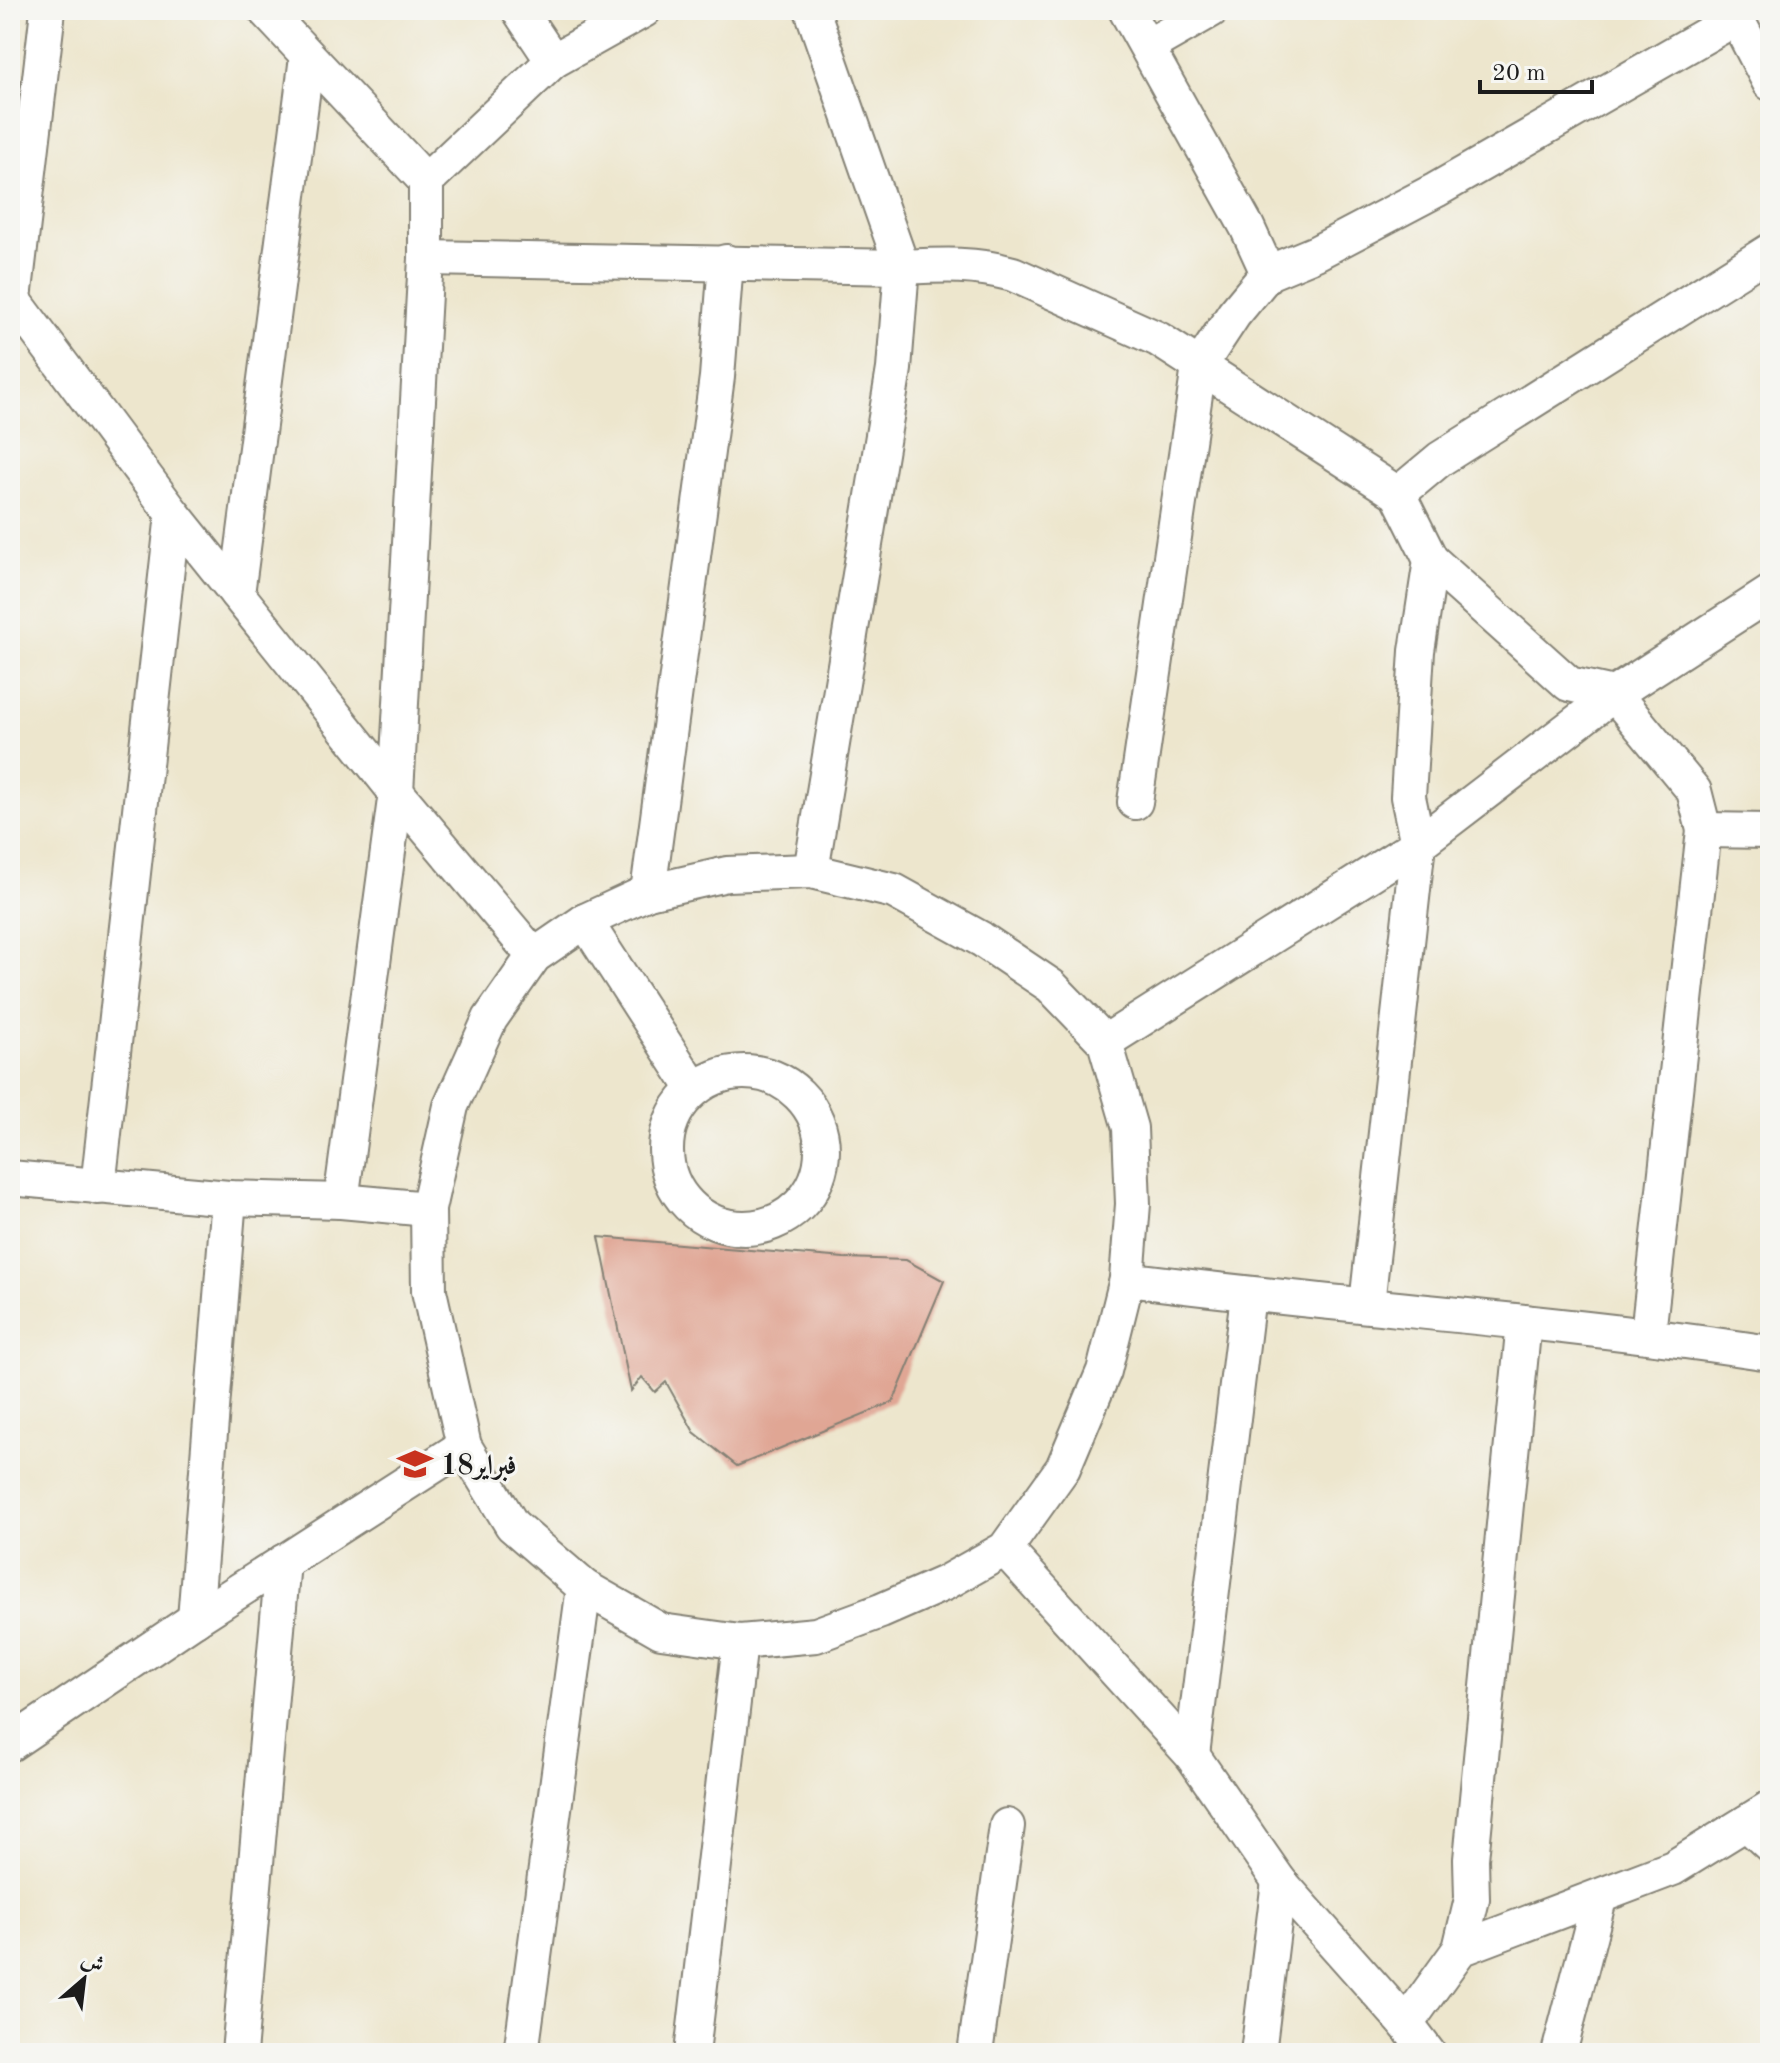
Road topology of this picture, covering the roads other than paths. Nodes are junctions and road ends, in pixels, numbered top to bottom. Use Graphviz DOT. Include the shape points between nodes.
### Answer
graph roads {
  1 [pos="48,10"];
  2 [pos="265,10"];
  3 [pos="519,10"];
  4 [pos="644,10"];
  5 [pos="812,10"];
  6 [pos="1126,10"];
  7 [pos="1211,10"];
  8 [pos="1736,13"];
  9 [pos="1148,46"];
  10 [pos="307,57"];
  11 [pos="553,61"];
  12 [pos="1770,83"];
  13 [pos="426,181"];
  14 [pos="1770,251"];
  15 [pos="426,258"];
  16 [pos="726,262"];
  17 [pos="902,267"];
  18 [pos="1268,273"];
  19 [pos="12,297"];
  20 [pos="1199,367"];
  21 [pos="1398,494"];
  22 [pos="173,514"];
  23 [pos="1431,560"];
  24 [pos="1770,593"];
  25 [pos="237,594"];
  26 [pos="1614,694"];
  27 [pos="396,792"];
  28 [pos="1135,802"];
  29 [pos="1704,830"];
  30 [pos="1770,831"];
  31 [pos="1418,844"];
  32 [pos="811,871"];
  33 [pos="648,892"];
  34 [pos="585,921"];
  35 [pos="534,956"];
  36 [pos="1105,1042"];
  37 [pos="694,1089"];
  38 [pos="10,1178"];
  39 [pos="98,1187"];
  40 [pos="229,1198"];
  41 [pos="341,1201"];
  42 [pos="428,1209"];
  43 [pos="1127,1279"];
  44 [pos="1248,1295"];
  45 [pos="1367,1304"];
  46 [pos="1524,1322"];
  47 [pos="1648,1334"];
  48 [pos="1770,1353"];
  49 [pos="464,1446"];
  50 [pos="1005,1549"];
  51 [pos="283,1562"];
  52 [pos="584,1587"];
  53 [pos="195,1619"];
  54 [pos="740,1642"];
  55 [pos="10,1744"];
  56 [pos="1192,1755"];
  57 [pos="1007,1826"];
  58 [pos="1762,1826"];
  59 [pos="1279,1881"];
  60 [pos="1599,1899"];
  61 [pos="1460,1949"];
  62 [pos="1406,2024"];
  63 [pos="239,2053"];
  64 [pos="521,2053"];
  65 [pos="692,2053"];
  66 [pos="975,2053"];
  67 [pos="1258,2053"];
  68 [pos="1428,2053"];
  69 [pos="1559,2053"];
  1 -- 19 [label="street"];
  2 -- 10 [label="street"];
  3 -- 11 [label="street"];
  4 -- 11 [label="street"];
  5 -- 17 [label="street"];
  6 -- 9 [label="street"];
  7 -- 9 [label="street"];
  8 -- 12 [label="street"];
  8 -- 18 [label="street" via="1436,190"];
  9 -- 18 [label="street"];
  10 -- 13 [label="street"];
  10 -- 25 [label="street"];
  11 -- 13 [label="street"];
  13 -- 15 [label="street"];
  14 -- 21 [label="street" via="1440,459"];
  15 -- 16 [label="street"];
  15 -- 27 [label="street"];
  16 -- 17 [label="street"];
  16 -- 33 [label="street" via="717,377"];
  17 -- 20 [label="street" via="970,264 1013,274 1158,339"];
  17 -- 32 [label="street" via="894,369"];
  18 -- 20 [label="street"];
  19 -- 22 [label="street"];
  20 -- 21 [label="street"];
  20 -- 28 [label="street"];
  21 -- 23 [label="street"];
  22 -- 25 [label="street"];
  22 -- 39 [label="street"];
  23 -- 26 [label="street" via="1569,684"];
  23 -- 31 [label="street" via="1417,651 1408,797"];
  24 -- 26 [label="street"];
  25 -- 27 [label="street"];
  26 -- 29 [label="street" via="1694,791"];
  26 -- 31 [label="street"];
  27 -- 35 [label="street"];
  27 -- 41 [label="street"];
  29 -- 30 [label="street"];
  29 -- 47 [label="street"];
  31 -- 36 [label="street"];
  31 -- 45 [label="street"];
  32 -- 33 [label="street" via="727,874"];
  32 -- 36 [label="street" via="894,891 981,939 1051,986"];
  33 -- 34 [label="street"];
  34 -- 35 [label="street"];
  34 -- 37 [label="street"];
  35 -- 42 [label="street" via="490,1019 451,1106"];
  36 -- 43 [label="street" via="1130,1128 1133,1204"];
  37 -- 37 [label="street" via="720,1076 749,1072 786,1084 801,1097 817,1122 823,1150 820,1170 802,1204 786,1217 749,1229 710,1222 693,1211 670,1179 665,1139 675,1112"];
  38 -- 39 [label="street"];
  39 -- 40 [label="street"];
  40 -- 41 [label="street"];
  40 -- 53 [label="street"];
  41 -- 42 [label="street"];
  42 -- 49 [label="street" via="429,1291"];
  43 -- 44 [label="street"];
  43 -- 50 [label="street" via="1104,1371 1063,1468"];
  44 -- 45 [label="street"];
  44 -- 56 [label="street"];
  45 -- 46 [label="street"];
  46 -- 47 [label="street"];
  46 -- 61 [label="street" via="1471,1859 1472,1899"];
  47 -- 48 [label="street"];
  49 -- 51 [label="street"];
  49 -- 52 [label="street" via="512,1525"];
  50 -- 54 [label="street" via="945,1583 816,1635"];
  50 -- 56 [label="street"];
  51 -- 53 [label="street"];
  51 -- 63 [label="street"];
  52 -- 54 [label="street" via="661,1631"];
  52 -- 64 [label="street"];
  53 -- 55 [label="street"];
  54 -- 65 [label="street"];
  56 -- 59 [label="street"];
  57 -- 66 [label="street"];
  58 -- 60 [label="street"];
  59 -- 62 [label="street"];
  59 -- 67 [label="street"];
  60 -- 61 [label="street"];
  60 -- 69 [label="street"];
  61 -- 62 [label="street"];
  62 -- 68 [label="street"];
}
